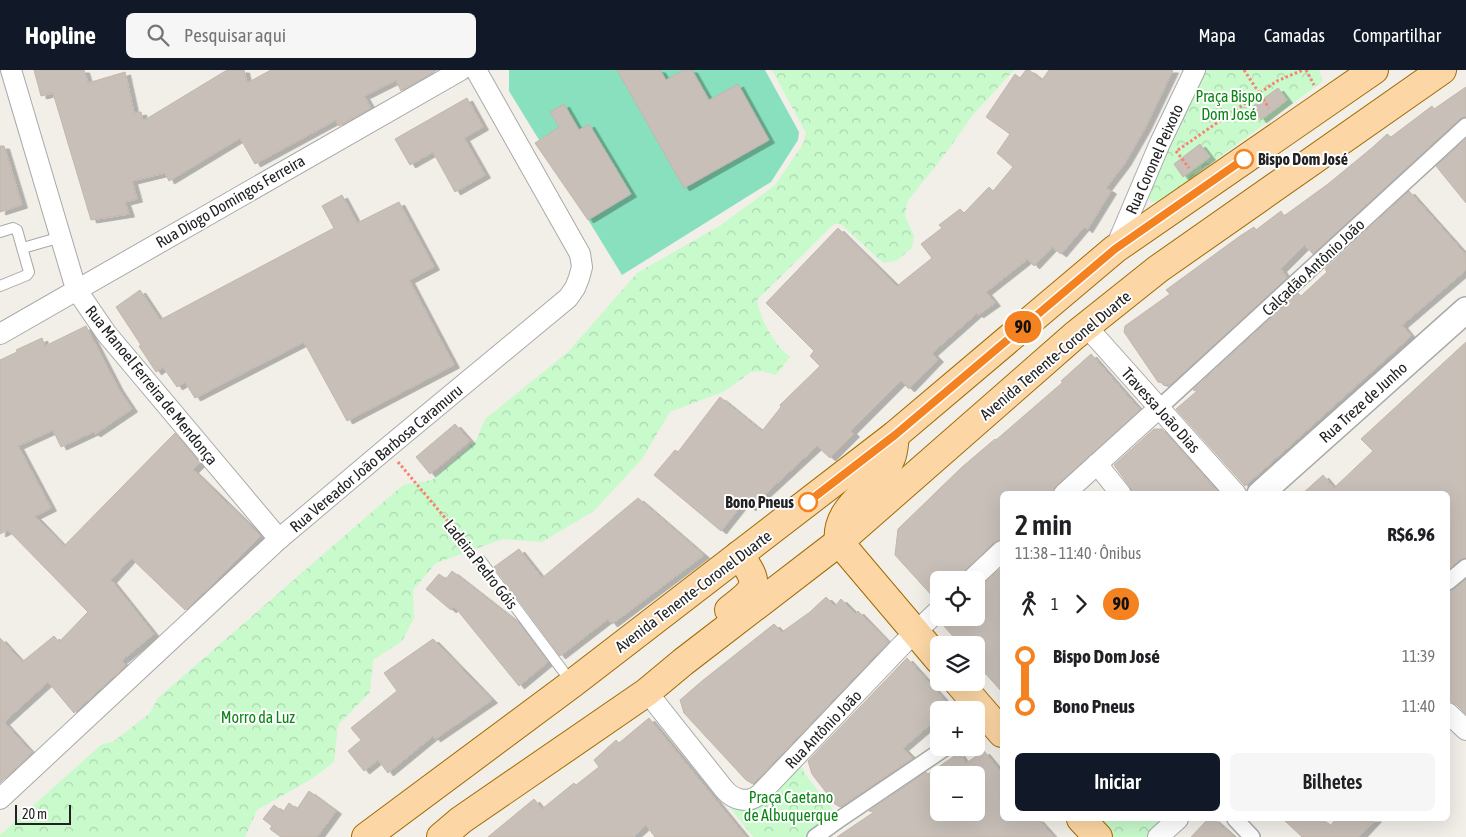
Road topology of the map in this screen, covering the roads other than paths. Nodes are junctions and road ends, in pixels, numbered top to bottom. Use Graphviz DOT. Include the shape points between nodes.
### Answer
graph roads {
  1 [pos="12,70"];
  2 [pos="461,70"];
  3 [pos="476,70"];
  4 [pos="1195,70"];
  5 [pos="1374,70"];
  6 [pos="1442,70"];
  7 [pos="1466,126"];
  8 [pos="0,232"];
  9 [pos="61,237"];
  10 [pos="23,248"];
  11 [pos="1115,249"];
  12 [pos="0,286"];
  13 [pos="76,289"];
  14 [pos="1466,310"];
  15 [pos="1086,326"];
  16 [pos="0,334"];
  17 [pos="1159,408"];
  18 [pos="895,435"];
  19 [pos="1097,464"];
  20 [pos="1067,491"];
  21 [pos="1119,491"];
  22 [pos="1233,491"];
  23 [pos="1263,491"];
  24 [pos="279,539"];
  25 [pos="839,542"];
  26 [pos="1000,553"];
  27 [pos="739,555"];
  28 [pos="481,561"];
  29 [pos="1466,567"];
  30 [pos="981,571"];
  31 [pos="1450,580"];
  32 [pos="930,618"];
  33 [pos="915,632"];
  34 [pos="930,650"];
  35 [pos="683,662"];
  36 [pos="573,683"];
  37 [pos="966,691"];
  38 [pos="647,692"];
  39 [pos="1450,715"];
  40 [pos="993,721"];
  41 [pos="1466,730"];
  42 [pos="933,756"];
  43 [pos="0,799"];
  44 [pos="1176,821"];
  45 [pos="1237,821"];
  46 [pos="366,837"];
  47 [pos="441,837"];
  48 [pos="815,837"];
  49 [pos="1158,837"];
  50 [pos="1252,837"];
  1 -- 9 [label="street, Rua Manoel Ferreira de Mendonça"];
  2 -- 13 [label="street, Rua Diogo Domingos Ferreira"];
  3 -- 24 [label="street, Rua Vereador João Barbosa Caramuru" via="580,254 582,267 575,288 568,298"];
  4 -- 11 [label="street, Rua Coronel Peixoto"];
  5 -- 11 [label="main road, Avenida Tenente-Coronel Duarte"];
  6 -- 15 [label="main road, Avenida Tenente-Coronel Duarte" via="1158,269"];
  7 -- 17 [label="street, Calçadão Antônio João"];
  8 -- 10 [label="lane" via="17,230"];
  9 -- 10 [label="lane"];
  9 -- 13 [label="street, Rua Manoel Ferreira de Mendonça"];
  10 -- 12 [label="lane" via="29,274"];
  11 -- 18 [label="main road, Avenida Tenente-Coronel Duarte"];
  13 -- 16 [label="street, Rua Diogo Domingos Ferreira"];
  13 -- 24 [label="street, Rua Manoel Ferreira de Mendonça" via="106,333"];
  14 -- 23 [label="street, Rua Treze de Junho"];
  15 -- 17 [label="street, Travessa João Dias"];
  15 -- 25 [label="main road, Avenida Tenente-Coronel Duarte"];
  17 -- 19 [label="street"];
  17 -- 22 [label="street, Travessa João Dias"];
  18 -- 25 [label="main road" via="891,459 884,470 842,518"];
  18 -- 27 [label="main road, Avenida Tenente-Coronel Duarte"];
  19 -- 20 [label="street"];
  19 -- 21 [label="street"];
  24 -- 43 [label="street, Rua Vereador João Barbosa Caramuru"];
  25 -- 33 [label="main road"];
  25 -- 35 [label="main road, Avenida Tenente-Coronel Duarte"];
  26 -- 30 [label="street"];
  27 -- 35 [label="main road" via="753,575 753,588 749,595 698,634"];
  27 -- 36 [label="main road, Avenida Tenente-Coronel Duarte"];
  28 -- 36 [label="lane, Ladeira Pedro Góis"];
  29 -- 31 [label="street"];
  32 -- 33 [label="street, Rua Antônio João"];
  33 -- 34 [label="main road"];
  33 -- 38 [label="street, Rua Antônio João" via="758,796 746,800 735,799 724,789"];
  35 -- 38 [label="main road, Avenida Tenente-Coronel Duarte"];
  36 -- 46 [label="main road, Avenida Tenente-Coronel Duarte"];
  37 -- 40 [label="main road"];
  38 -- 47 [label="main road, Avenida Tenente-Coronel Duarte"];
  39 -- 41 [label="street"];
  42 -- 48 [label="street"];
  44 -- 49 [label="street"];
  45 -- 50 [label="street"];
}
